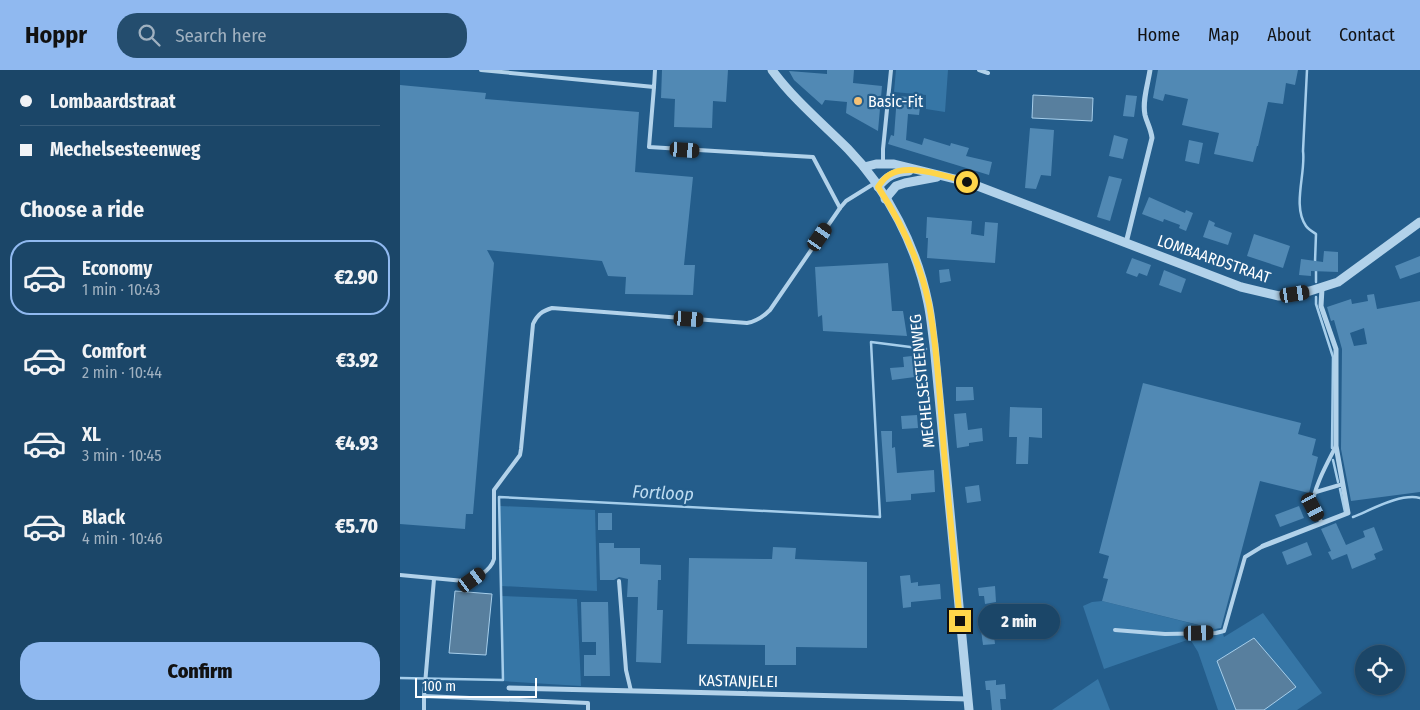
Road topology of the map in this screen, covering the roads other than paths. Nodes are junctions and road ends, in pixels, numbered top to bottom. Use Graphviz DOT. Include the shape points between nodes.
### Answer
graph roads {
  1 [pos="482,70"];
  2 [pos="655,70"];
  3 [pos="772,70"];
  4 [pos="891,70"];
  5 [pos="979,70"];
  6 [pos="1150,70"];
  7 [pos="988,73"];
  8 [pos="654,87"];
  9 [pos="883,164"];
  10 [pos="864,167"];
  11 [pos="917,170"];
  12 [pos="945,176"];
  13 [pos="876,185"];
  14 [pos="885,198"];
  15 [pos="840,208"];
  16 [pos="1420,222"];
  17 [pos="1126,244"];
  18 [pos="1322,288"];
  19 [pos="1336,446"];
  20 [pos="1343,484"];
  21 [pos="1316,492"];
  22 [pos="1322,523"];
  23 [pos="1263,546"];
  24 [pos="400,575"];
  25 [pos="434,578"];
  26 [pos="619,580"];
  27 [pos="1115,630"];
  28 [pos="509,688"];
  29 [pos="631,691"];
  30 [pos="424,696"];
  31 [pos="968,699"];
  32 [pos="424,710"];
  33 [pos="588,710"];
  34 [pos="969,710"];
  1 -- 8 [label="lane"];
  2 -- 8 [label="lane"];
  3 -- 10 [label="street, MECHELSESTEENWEG" via="792,95"];
  4 -- 9 [label="lane"];
  5 -- 7 [label="lane"];
  6 -- 17 [label="street" via="1144,114 1152,138"];
  8 -- 15 [label="lane" via="648,147 813,157"];
  9 -- 10 [label="street, LOMBAARDSTRAAT"];
  9 -- 11 [label="street, LOMBAARDSTRAAT"];
  10 -- 13 [label="street, MECHELSESTEENWEG"];
  11 -- 12 [label="street, LOMBAARDSTRAAT"];
  11 -- 13 [label="street, LOMBAARDSTRAAT" via="889,175"];
  12 -- 14 [label="street, LOMBAARDSTRAAT" via="896,186"];
  12 -- 17 [label="street, LOMBAARDSTRAAT"];
  13 -- 14 [label="street, MECHELSESTEENWEG"];
  13 -- 15 [label="lane" via="846,201"];
  14 -- 31 [label="street, MECHELSESTEENWEG" via="912,250 930,313"];
  15 -- 25 [label="lane" via="770,310 755,321 747,323 552,308 536,317 520,455 494,490 492,566 472,580"];
  16 -- 18 [label="street, LOMBAARDSTRAAT" via="1338,282"];
  17 -- 18 [label="street, LOMBAARDSTRAAT" via="1241,287 1279,296"];
  18 -- 19 [label="street" via="1322,306 1336,349"];
  19 -- 20 [label="street"];
  19 -- 21 [label="lane"];
  20 -- 21 [label="lane"];
  20 -- 22 [label="street" via="1348,513"];
  21 -- 22 [label="lane" via="1313,507"];
  22 -- 23 [label="street"];
  23 -- 27 [label="lane" via="1245,558 1224,631 1165,634"];
  24 -- 25 [label="lane"];
  25 -- 30 [label="lane"];
  26 -- 29 [label="lane" via="626,670"];
  28 -- 29 [label="street, KASTANJELEI"];
  29 -- 31 [label="street, KASTANJELEI"];
  30 -- 32 [label="lane"];
  30 -- 33 [label="lane" via="588,703"];
  31 -- 34 [label="street, MECHELSESTEENWEG"];
}
